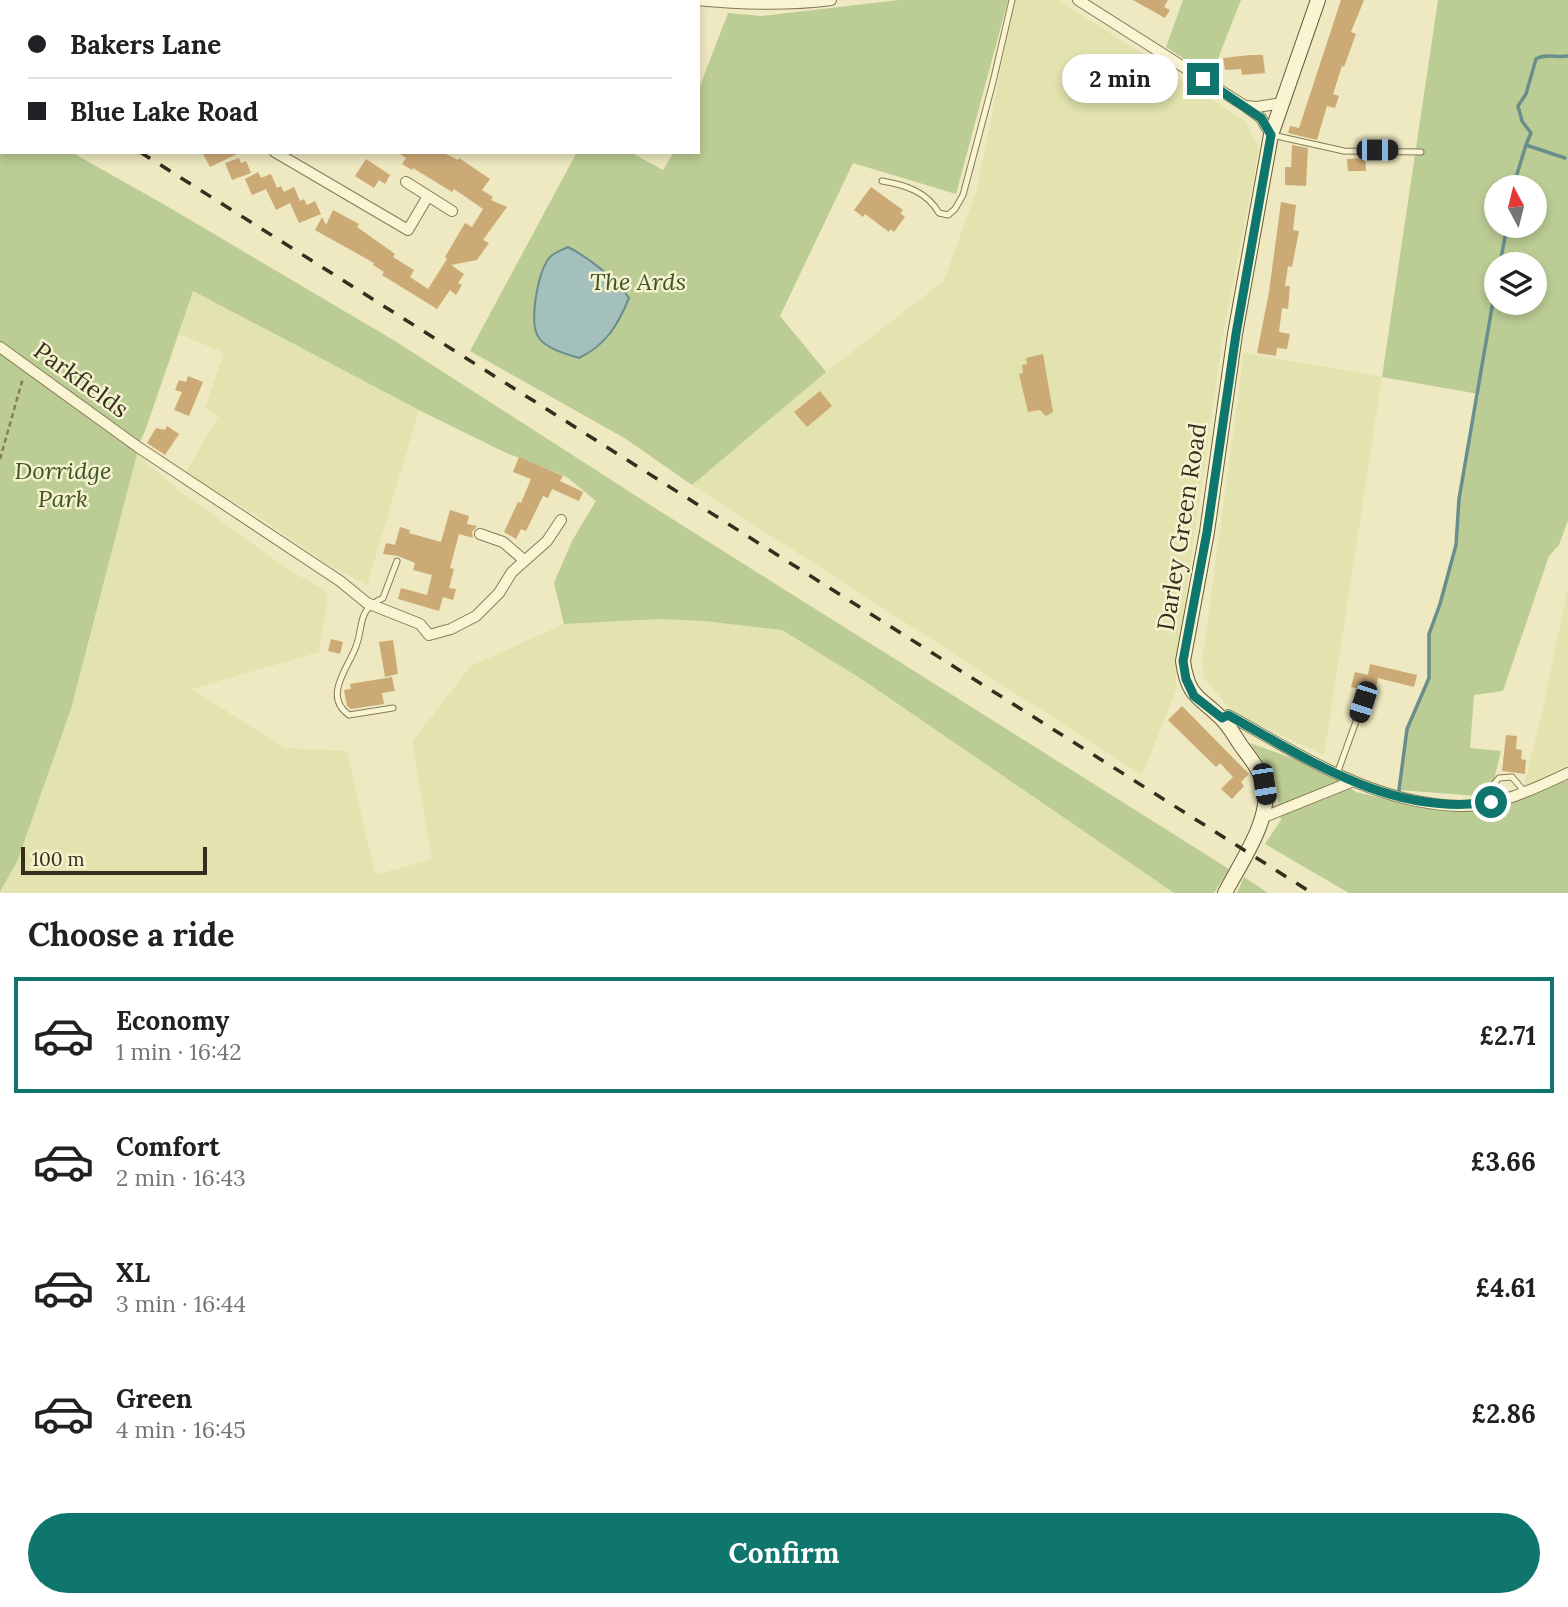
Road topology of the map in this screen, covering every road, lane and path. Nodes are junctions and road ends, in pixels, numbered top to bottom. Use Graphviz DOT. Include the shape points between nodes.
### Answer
graph roads {
  1 [pos="700,0"];
  2 [pos="831,0"];
  3 [pos="1012,0"];
  4 [pos="1078,0"];
  5 [pos="1318,0"];
  6 [pos="1282,103"];
  7 [pos="1245,106"];
  8 [pos="1271,135"];
  9 [pos="1421,152"];
  10 [pos="278,154"];
  11 [pos="882,181"];
  12 [pos="406,182"];
  13 [pos="428,196"];
  14 [pos="452,212"];
  15 [pos="0,347"];
  16 [pos="25,364"];
  17 [pos="0,459"];
  18 [pos="561,520"];
  19 [pos="480,534"];
  20 [pos="524,560"];
  21 [pos="397,561"];
  22 [pos="371,604"];
  23 [pos="1363,702"];
  24 [pos="393,708"];
  25 [pos="1222,718"];
  26 [pos="1568,773"];
  27 [pos="1337,774"];
  28 [pos="1351,782"];
  29 [pos="1524,791"];
  30 [pos="1491,802"];
  31 [pos="1264,817"];
  32 [pos="1225,893"];
  1 -- 2 [label="street" via="802,4"];
  3 -- 11 [label="lane" via="956,209 948,215 939,213 915,189"];
  4 -- 7 [label="street"];
  5 -- 6 [label="street, Darley Green Road"];
  6 -- 7 [label="street"];
  6 -- 8 [label="street, Darley Green Road"];
  7 -- 8 [label="street" via="1261,118"];
  8 -- 9 [label="lane" via="1344,152"];
  8 -- 25 [label="street, Darley Green Road" via="1183,661 1194,696"];
  10 -- 13 [label="street" via="408,230"];
  12 -- 13 [label="street"];
  13 -- 14 [label="street"];
  15 -- 16 [label="street, Parkfields"];
  16 -- 17 [label="path"];
  16 -- 22 [label="street, Parkfields" via="138,447"];
  18 -- 20 [label="street" via="547,541"];
  19 -- 20 [label="street" via="503,542"];
  20 -- 22 [label="street, Parkfields" via="476,616 452,629 429,635 420,624"];
  21 -- 22 [label="lane" via="383,598"];
  22 -- 24 [label="lane" via="361,618 355,648 338,684 340,704 349,715"];
  23 -- 27 [label="lane"];
  25 -- 27 [label="street" via="1228,715"];
  25 -- 31 [label="street, Darley Green Road" via="1264,784"];
  26 -- 29 [label="street"];
  27 -- 28 [label="street"];
  28 -- 30 [label="street" via="1408,799 1462,806"];
  28 -- 31 [label="street"];
  29 -- 30 [label="street"];
  29 -- 30 [label="lane" via="1512,777 1499,778"];
  31 -- 32 [label="street, Darley Green Road"];
}
